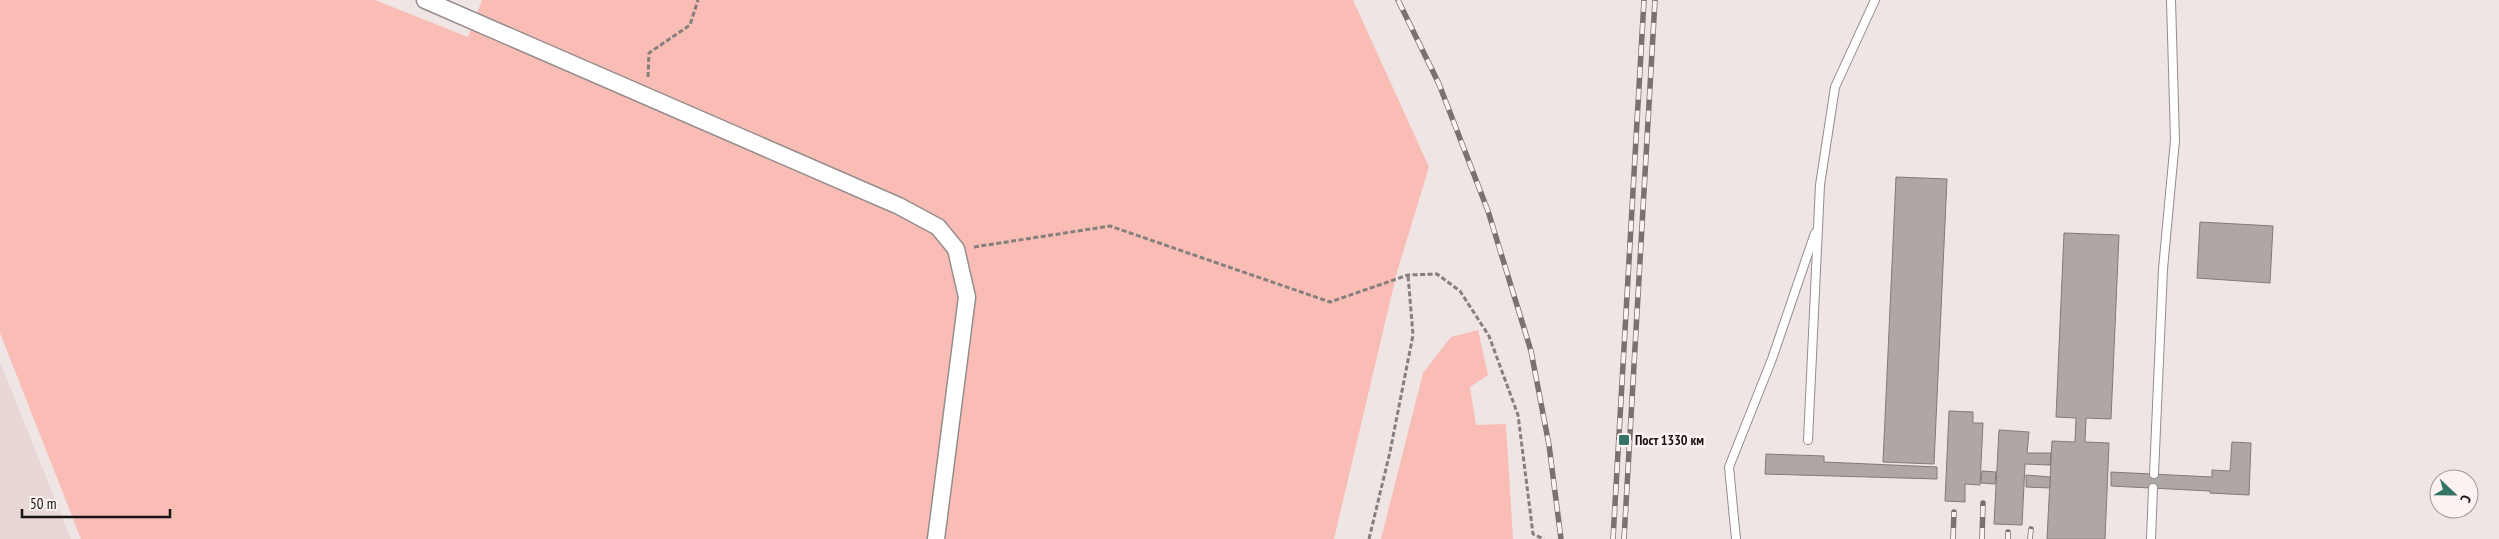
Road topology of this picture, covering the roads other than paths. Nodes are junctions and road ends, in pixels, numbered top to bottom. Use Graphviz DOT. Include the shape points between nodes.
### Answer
graph roads {
  1 [pos="425,0"];
  2 [pos="1875,0"];
  3 [pos="2171,0"];
  4 [pos="1818,224"];
  5 [pos="1808,440"];
  6 [pos="2154,474"];
  7 [pos="2153,488"];
  8 [pos="936,539"];
  9 [pos="1736,539"];
  10 [pos="2151,539"];
  1 -- 8 [label="street" via="899,206 938,227 956,249 967,297"];
  2 -- 4 [label="lane" via="1834,87 1820,185"];
  3 -- 6 [label="lane" via="2175,140 2164,269"];
  4 -- 5 [label="lane"];
  4 -- 9 [label="lane" via="1772,359 1729,467"];
  7 -- 10 [label="lane"];
}
